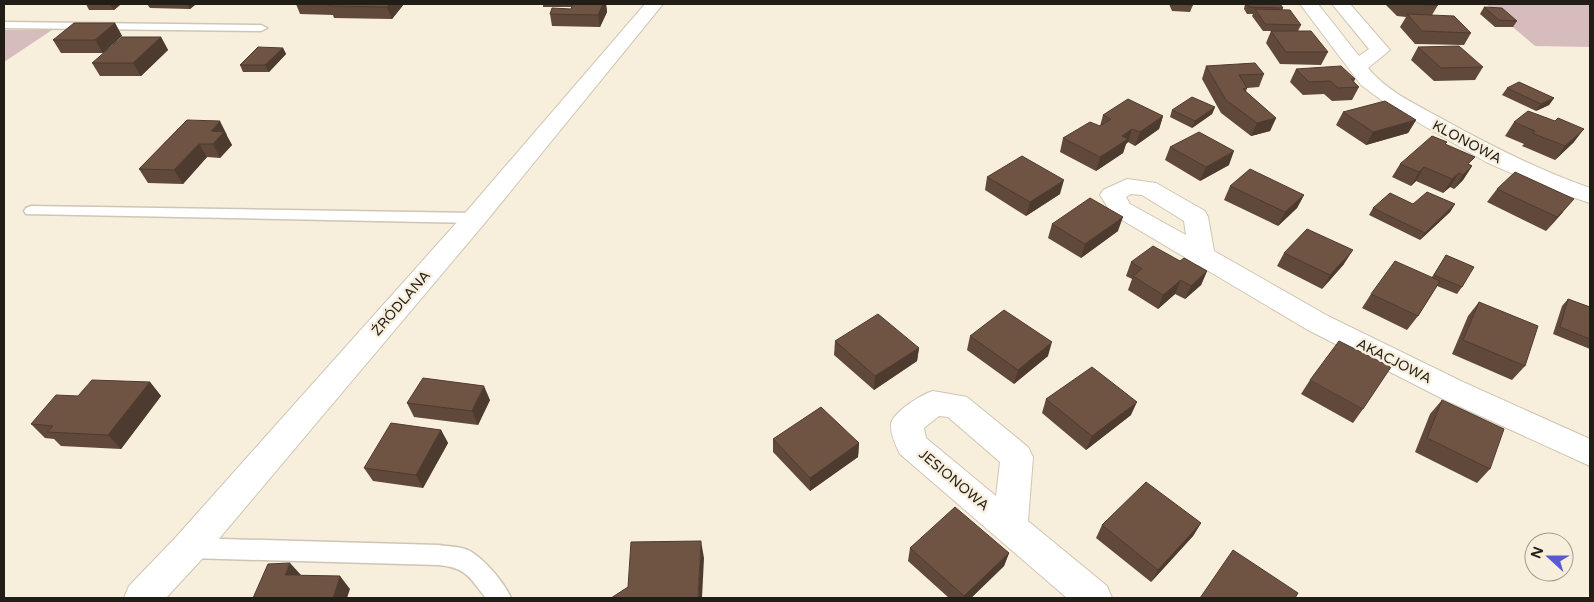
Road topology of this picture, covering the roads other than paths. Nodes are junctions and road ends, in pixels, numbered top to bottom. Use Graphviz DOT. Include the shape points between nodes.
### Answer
graph roads {
  1 [pos="654,4"];
  2 [pos="1308,4"];
  3 [pos="1341,4"];
  4 [pos="4,25"];
  5 [pos="261,28"];
  6 [pos="1357,67"];
  7 [pos="1590,196"];
  8 [pos="31,211"];
  9 [pos="475,218"];
  10 [pos="1202,258"];
  11 [pos="1590,454"];
  12 [pos="1010,527"];
  13 [pos="189,548"];
  14 [pos="142,598"];
  15 [pos="500,598"];
  16 [pos="1094,598"];
  1 -- 9 [label="street, ŹRÓDLANA"];
  2 -- 6 [label="street, KLONOWA"];
  3 -- 6 [label="street" via="1380,50"];
  4 -- 5 [label="lane"];
  6 -- 7 [label="street, KLONOWA" via="1368,81 1395,101 1447,132 1494,157"];
  8 -- 9 [label="lane"];
  9 -- 13 [label="street, ŹRÓDLANA"];
  10 -- 11 [label="street, AKACJOWA" via="1327,327"];
  12 -- 16 [label="street"];
  13 -- 14 [label="street, ŹRÓDLANA"];
  13 -- 15 [label="lane" via="462,558 474,567"];
}
